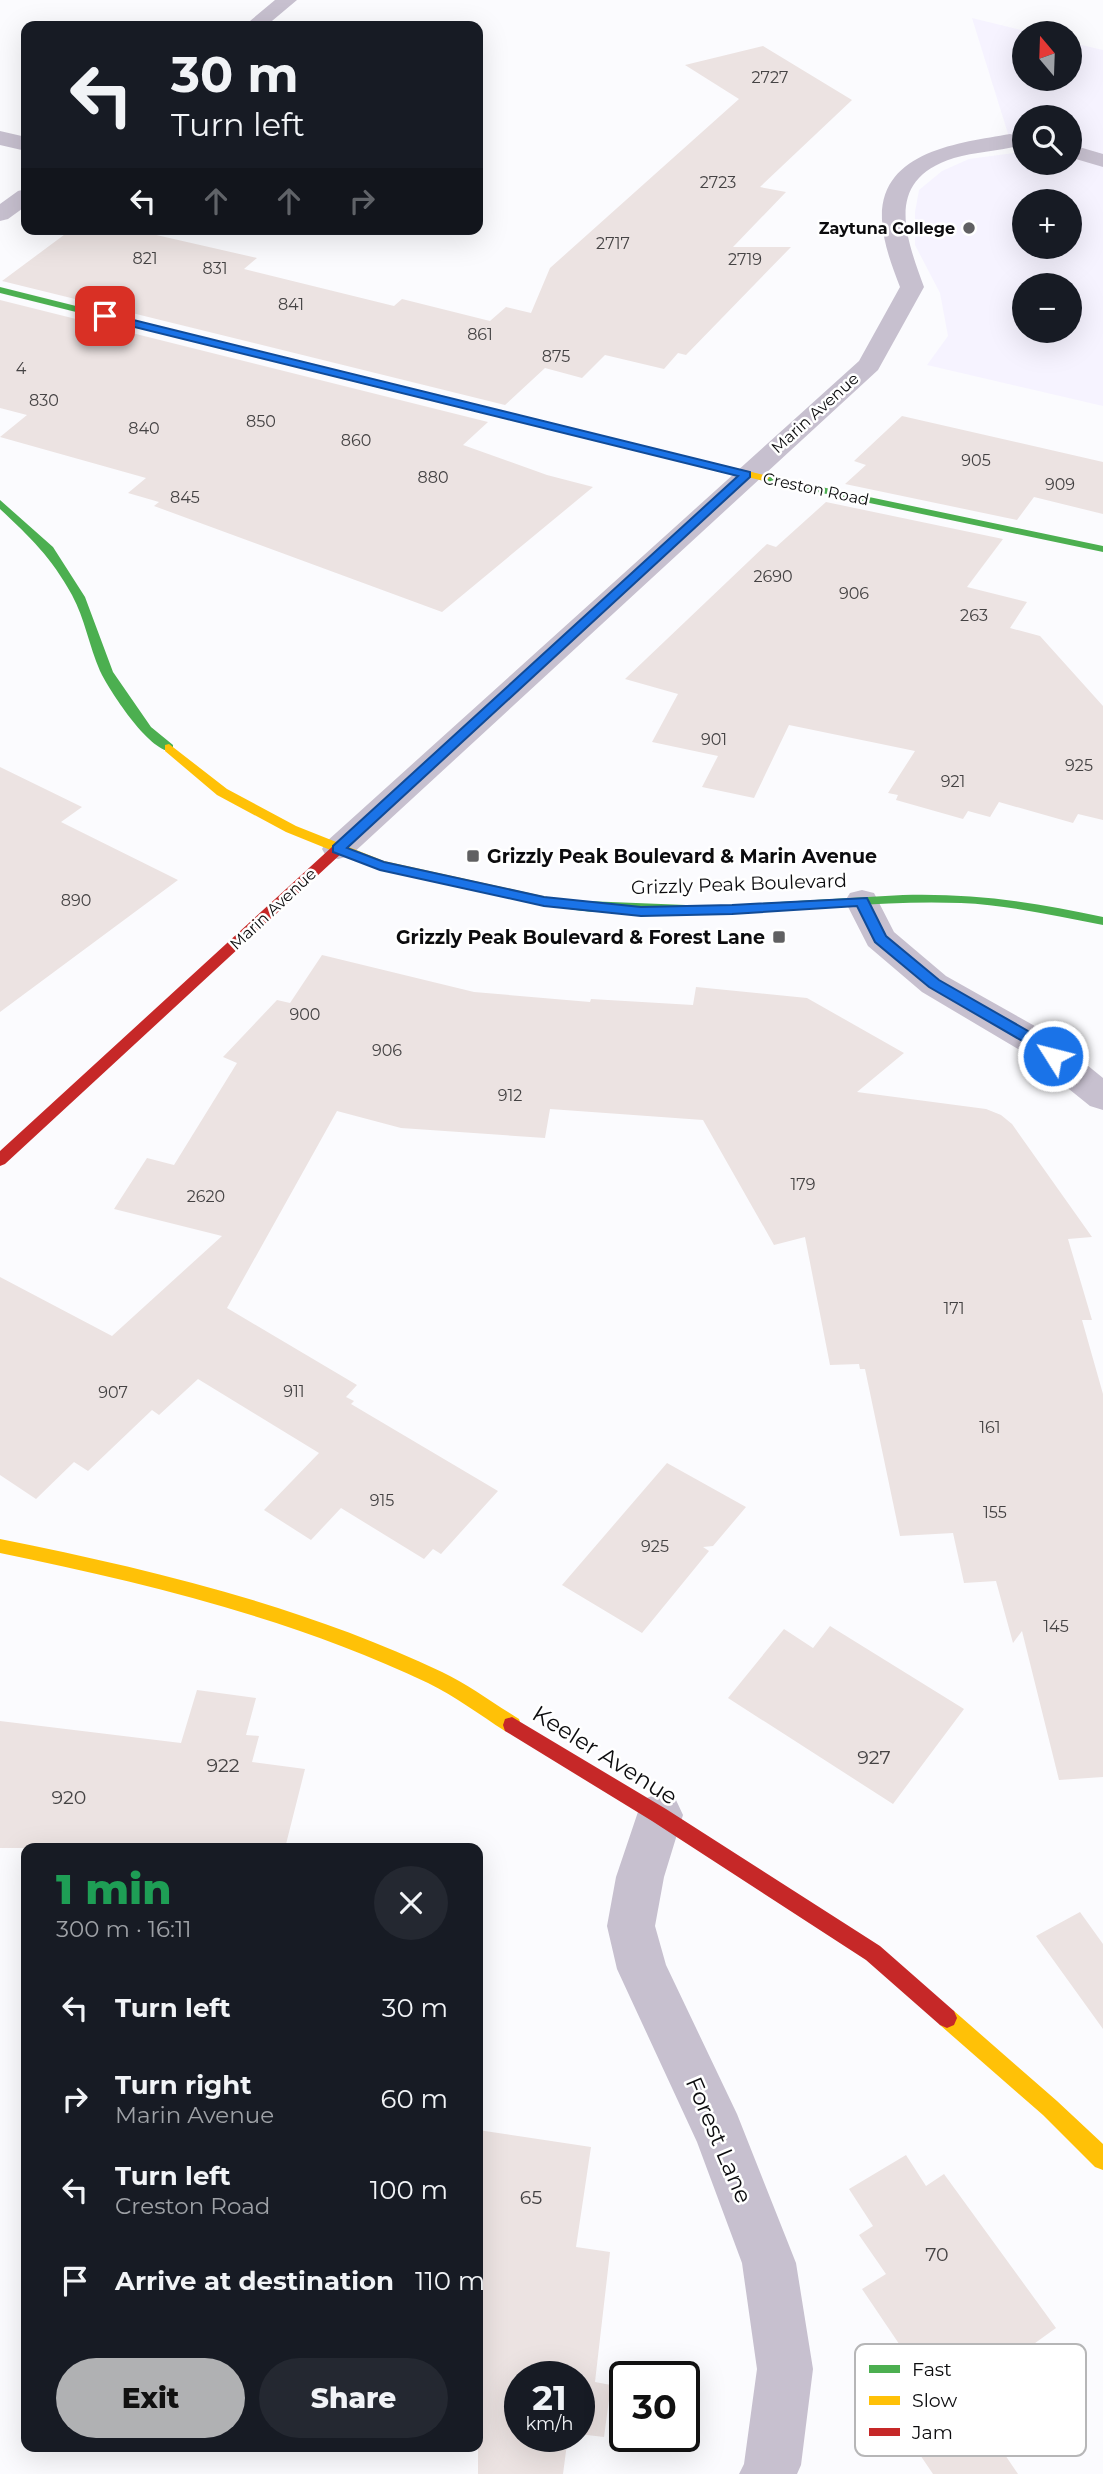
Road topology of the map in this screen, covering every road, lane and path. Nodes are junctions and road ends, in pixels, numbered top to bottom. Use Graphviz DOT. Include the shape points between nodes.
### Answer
graph roads {
  1 [pos="291,2"];
  2 [pos="262,21"];
  3 [pos="0,138"];
  4 [pos="1012,142"];
  5 [pos="21,143"];
  6 [pos="1082,154"];
  7 [pos="1103,160"];
  8 [pos="21,199"];
  9 [pos="0,214"];
  10 [pos="0,290"];
  11 [pos="746,475"];
  12 [pos="0,502"];
  13 [pos="1103,549"];
  14 [pos="338,849"];
  15 [pos="862,901"];
  16 [pos="1103,921"];
  17 [pos="1103,1097"];
  18 [pos="0,1160"];
  19 [pos="0,1546"];
  20 [pos="659,1815"];
  21 [pos="1103,2159"];
  22 [pos="768,2474"];
  1 -- 2 [label="street"];
  3 -- 5 [label="street"];
  4 -- 11 [label="street, Marin Avenue" via="967,147 930,158 918,163 897,186 893,220 897,253 912,287 869,365"];
  6 -- 7 [label="lane"];
  8 -- 9 [label="street"];
  10 -- 11 [label="street, Creston Road"];
  11 -- 13 [label="street, Creston Road"];
  11 -- 14 [label="street, Marin Avenue"];
  12 -- 14 [label="street, Grizzly Peak Boulevard" via="55,558 79,597 107,672 146,730 222,792"];
  14 -- 15 [label="street, Grizzly Peak Boulevard" via="380,865 544,902 641,911"];
  14 -- 18 [label="street, Marin Avenue"];
  15 -- 16 [label="street, Grizzly Peak Boulevard" via="961,900 1043,908"];
  15 -- 17 [label="street" via="880,938 934,984 1037,1043"];
  19 -- 20 [label="street, Keeler Avenue" via="88,1563 270,1613 436,1678"];
  20 -- 21 [label="street, Keeler Avenue" via="873,1954"];
  20 -- 22 [label="street, Forest Lane" via="631,1926 642,1969 719,2132 769,2263 785,2369"];
}
